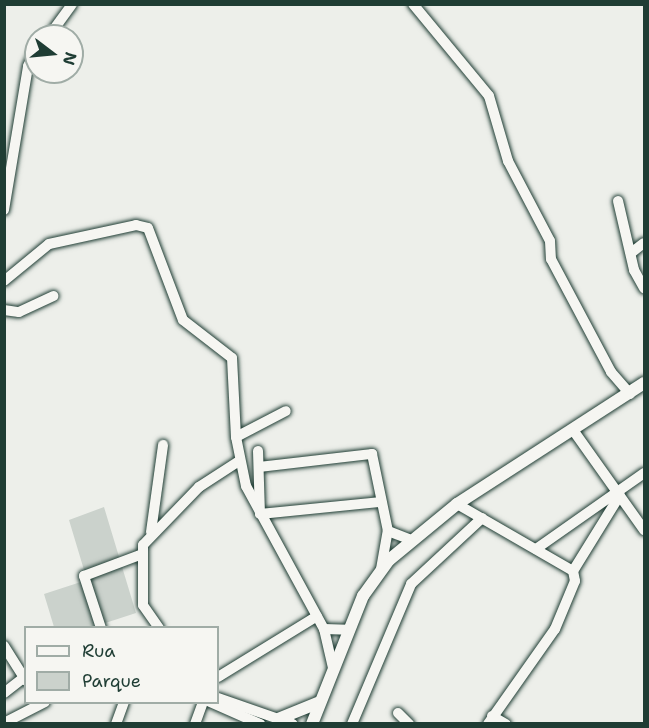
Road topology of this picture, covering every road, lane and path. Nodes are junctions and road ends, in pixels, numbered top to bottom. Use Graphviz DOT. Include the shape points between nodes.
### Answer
graph roads {
  1 [pos="72,4"];
  2 [pos="413,4"];
  3 [pos="58,24"];
  4 [pos="25,84"];
  5 [pos="618,201"];
  6 [pos="5,209"];
  7 [pos="645,243"];
  8 [pos="631,253"];
  9 [pos="4,281"];
  10 [pos="643,284"];
  11 [pos="54,297"];
  12 [pos="4,310"];
  13 [pos="645,383"];
  14 [pos="630,394"];
  15 [pos="286,411"];
  16 [pos="573,430"];
  17 [pos="236,438"];
  18 [pos="163,445"];
  19 [pos="258,451"];
  20 [pos="239,461"];
  21 [pos="259,467"];
  22 [pos="645,472"];
  23 [pos="619,493"];
  24 [pos="381,502"];
  25 [pos="457,504"];
  26 [pos="260,514"];
  27 [pos="482,518"];
  28 [pos="387,531"];
  29 [pos="645,531"];
  30 [pos="151,532"];
  31 [pos="410,540"];
  32 [pos="536,549"];
  33 [pos="140,555"];
  34 [pos="381,569"];
  35 [pos="573,571"];
  36 [pos="317,616"];
  37 [pos="100,626"];
  38 [pos="158,626"];
  39 [pos="324,629"];
  40 [pos="348,630"];
  41 [pos="4,646"];
  42 [pos="333,668"];
  43 [pos="219,676"];
  44 [pos="24,680"];
  45 [pos="4,693"];
  46 [pos="219,698"];
  47 [pos="320,702"];
  48 [pos="37,704"];
  49 [pos="38,704"];
  50 [pos="123,704"];
  51 [pos="202,704"];
  52 [pos="215,704"];
  53 [pos="398,713"];
  54 [pos="4,716"];
  55 [pos="278,719"];
  56 [pos="490,720"];
  57 [pos="4,723"];
  58 [pos="116,723"];
  59 [pos="195,723"];
  60 [pos="260,723"];
  61 [pos="293,723"];
  62 [pos="312,723"];
  63 [pos="352,723"];
  64 [pos="409,723"];
  65 [pos="506,723"];
  1 -- 3 [label="street"];
  2 -- 14 [label="street" via="490,98 506,156 541,218 557,270 611,372"];
  4 -- 6 [label="street"];
  5 -- 8 [label="street"];
  7 -- 8 [label="street"];
  8 -- 10 [label="street"];
  9 -- 17 [label="street" via="49,244 146,226 183,320 232,358"];
  11 -- 12 [label="street" via="19,312"];
  13 -- 14 [label="main road"];
  14 -- 16 [label="main road"];
  15 -- 17 [label="street"];
  16 -- 23 [label="street"];
  16 -- 25 [label="main road"];
  17 -- 20 [label="street"];
  18 -- 30 [label="street"];
  19 -- 21 [label="street"];
  20 -- 26 [label="street"];
  20 -- 30 [label="street" via="199,487"];
  21 -- 24 [label="street" via="368,453 377,469"];
  21 -- 26 [label="street"];
  22 -- 23 [label="street"];
  23 -- 29 [label="street"];
  23 -- 32 [label="street"];
  23 -- 35 [label="street"];
  24 -- 26 [label="street"];
  24 -- 28 [label="street"];
  25 -- 27 [label="street"];
  25 -- 31 [label="main road"];
  26 -- 36 [label="street"];
  27 -- 32 [label="street"];
  27 -- 63 [label="street" via="411,584"];
  28 -- 31 [label="street"];
  28 -- 34 [label="street"];
  30 -- 33 [label="street"];
  31 -- 34 [label="main road"];
  32 -- 35 [label="street"];
  33 -- 37 [label="street" via="84,576"];
  33 -- 38 [label="street" via="143,605"];
  34 -- 40 [label="main road"];
  35 -- 56 [label="street" via="575,581 555,629"];
  36 -- 39 [label="street"];
  36 -- 43 [label="street"];
  39 -- 40 [label="street"];
  39 -- 42 [label="street"];
  40 -- 42 [label="main road"];
  41 -- 44 [label="street"];
  42 -- 47 [label="main road"];
  44 -- 45 [label="street"];
  46 -- 55 [label="street"];
  47 -- 55 [label="main road"];
  47 -- 62 [label="main road"];
  48 -- 54 [label="street"];
  49 -- 57 [label="street"];
  50 -- 58 [label="street"];
  51 -- 59 [label="street"];
  52 -- 60 [label="street"];
  53 -- 64 [label="street"];
  55 -- 61 [label="street"];
  56 -- 65 [label="street"];
}
